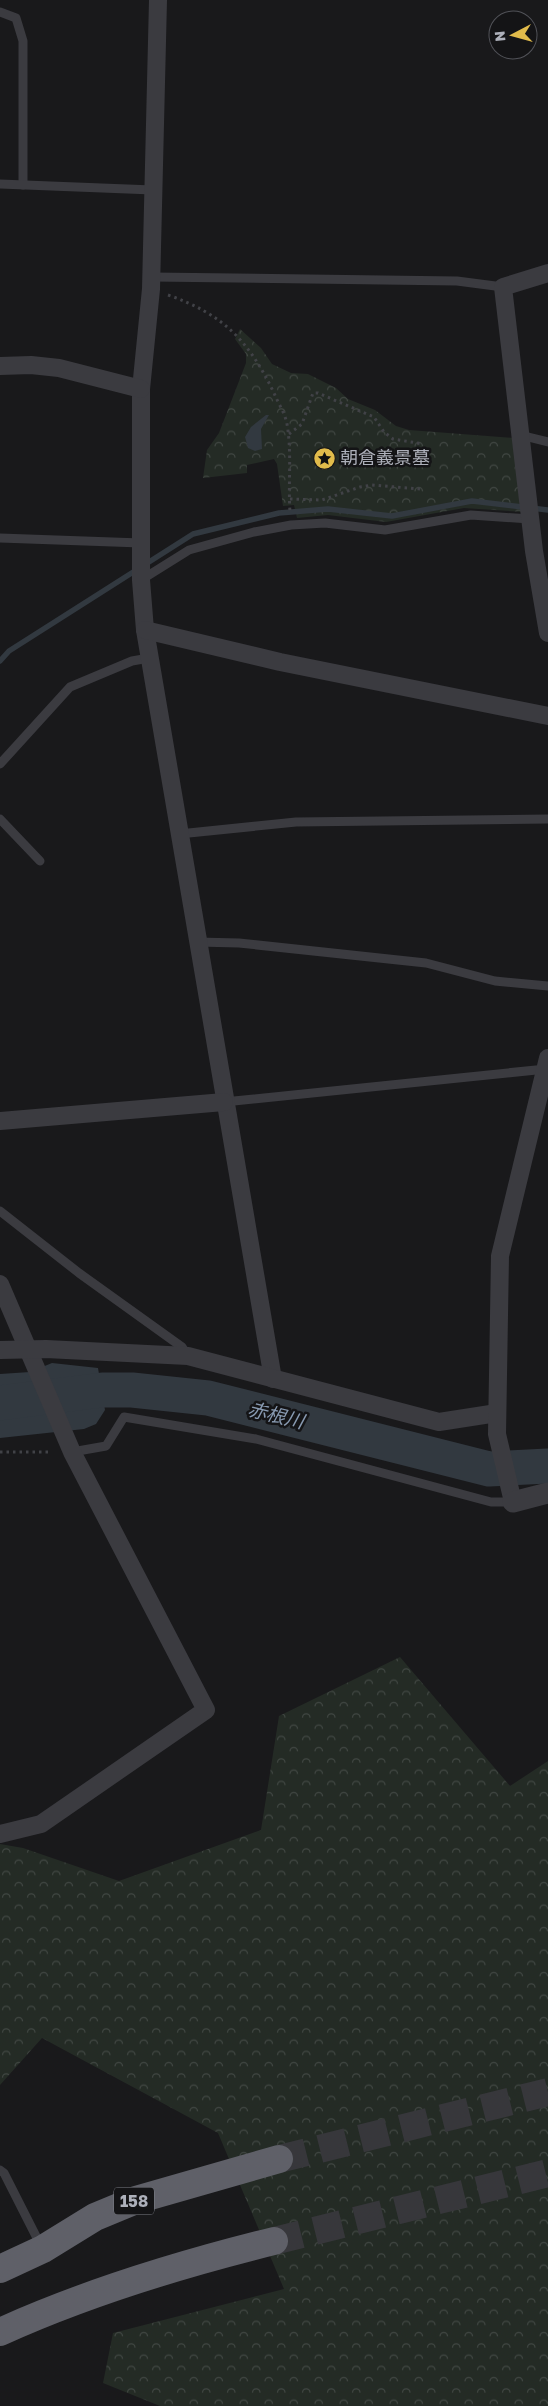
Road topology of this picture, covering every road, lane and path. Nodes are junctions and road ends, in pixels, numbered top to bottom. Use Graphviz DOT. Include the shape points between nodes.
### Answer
graph roads {
  1 [pos="158,0"];
  2 [pos="0,12"];
  3 [pos="0,184"];
  4 [pos="23,185"];
  5 [pos="153,190"];
  6 [pos="548,273"];
  7 [pos="152,283"];
  8 [pos="503,287"];
  9 [pos="0,366"];
  10 [pos="141,389"];
  11 [pos="289,434"];
  12 [pos="520,435"];
  13 [pos="548,442"];
  14 [pos="423,444"];
  15 [pos="420,489"];
  16 [pos="290,499"];
  17 [pos="290,506"];
  18 [pos="530,519"];
  19 [pos="0,538"];
  20 [pos="141,543"];
  21 [pos="141,580"];
  22 [pos="145,630"];
  23 [pos="548,633"];
  24 [pos="148,658"];
  25 [pos="548,716"];
  26 [pos="0,764"];
  27 [pos="0,819"];
  28 [pos="548,819"];
  29 [pos="179,834"];
  30 [pos="40,861"];
  31 [pos="197,942"];
  32 [pos="548,986"];
  33 [pos="547,1064"];
  34 [pos="224,1102"];
  35 [pos="0,1122"];
  36 [pos="0,1211"];
  37 [pos="0,1284"];
  38 [pos="0,1350"];
  39 [pos="31,1356"];
  40 [pos="188,1356"];
  41 [pos="273,1379"];
  42 [pos="497,1413"];
  43 [pos="70,1446"];
  44 [pos="0,1452"];
  45 [pos="548,1493"];
  46 [pos="511,1496"];
  47 [pos="0,1834"];
  48 [pos="279,2159"];
  49 [pos="0,2170"];
  50 [pos="274,2241"];
  51 [pos="43,2248"];
  52 [pos="0,2269"];
  53 [pos="0,2332"];
  1 -- 5 [label="street"];
  2 -- 4 [label="lane" via="16,18 24,41"];
  3 -- 4 [label="lane"];
  4 -- 5 [label="lane"];
  5 -- 7 [label="street"];
  6 -- 8 [label="street"];
  7 -- 8 [label="lane" via="457,281"];
  7 -- 10 [label="street"];
  7 -- 11 [label="path" via="224,323 238,335 268,380 286,418"];
  8 -- 12 [label="street"];
  9 -- 10 [label="street" via="59,368"];
  10 -- 20 [label="street"];
  11 -- 14 [label="path" via="302,424 313,393 318,393 374,416 393,439"];
  11 -- 16 [label="path"];
  12 -- 13 [label="lane"];
  12 -- 18 [label="street"];
  15 -- 16 [label="path" via="360,486 322,500"];
  16 -- 17 [label="path"];
  18 -- 21 [label="lane" via="471,515 386,530 325,523 291,524 189,550"];
  18 -- 23 [label="street"];
  19 -- 20 [label="lane"];
  20 -- 21 [label="street"];
  21 -- 22 [label="street"];
  22 -- 24 [label="street"];
  22 -- 25 [label="street" via="280,662"];
  24 -- 26 [label="lane" via="132,661 70,687"];
  24 -- 29 [label="street"];
  27 -- 30 [label="lane"];
  28 -- 29 [label="lane" via="296,822"];
  29 -- 31 [label="street"];
  31 -- 32 [label="lane" via="239,943 426,963 495,981"];
  31 -- 34 [label="street"];
  33 -- 34 [label="lane"];
  33 -- 42 [label="street" via="500,1256"];
  34 -- 35 [label="street"];
  34 -- 41 [label="street"];
  36 -- 40 [label="lane" via="182,1347"];
  37 -- 39 [label="street"];
  38 -- 39 [label="street"];
  39 -- 40 [label="street"];
  39 -- 43 [label="street"];
  40 -- 41 [label="street"];
  41 -- 42 [label="street" via="439,1422"];
  42 -- 46 [label="street" via="497,1434"];
  43 -- 44 [label="path"];
  43 -- 46 [label="lane" via="106,1446 124,1417 256,1439 491,1502"];
  43 -- 47 [label="street" via="206,1710 41,1824"];
  45 -- 46 [label="street"];
  48 -- 51 [label="highway, 158" via="136,2200 95,2217"];
  49 -- 51 [label="lane"];
  50 -- 53 [label="highway" via="176,2266 98,2292"];
  51 -- 52 [label="highway, 158"];
}
